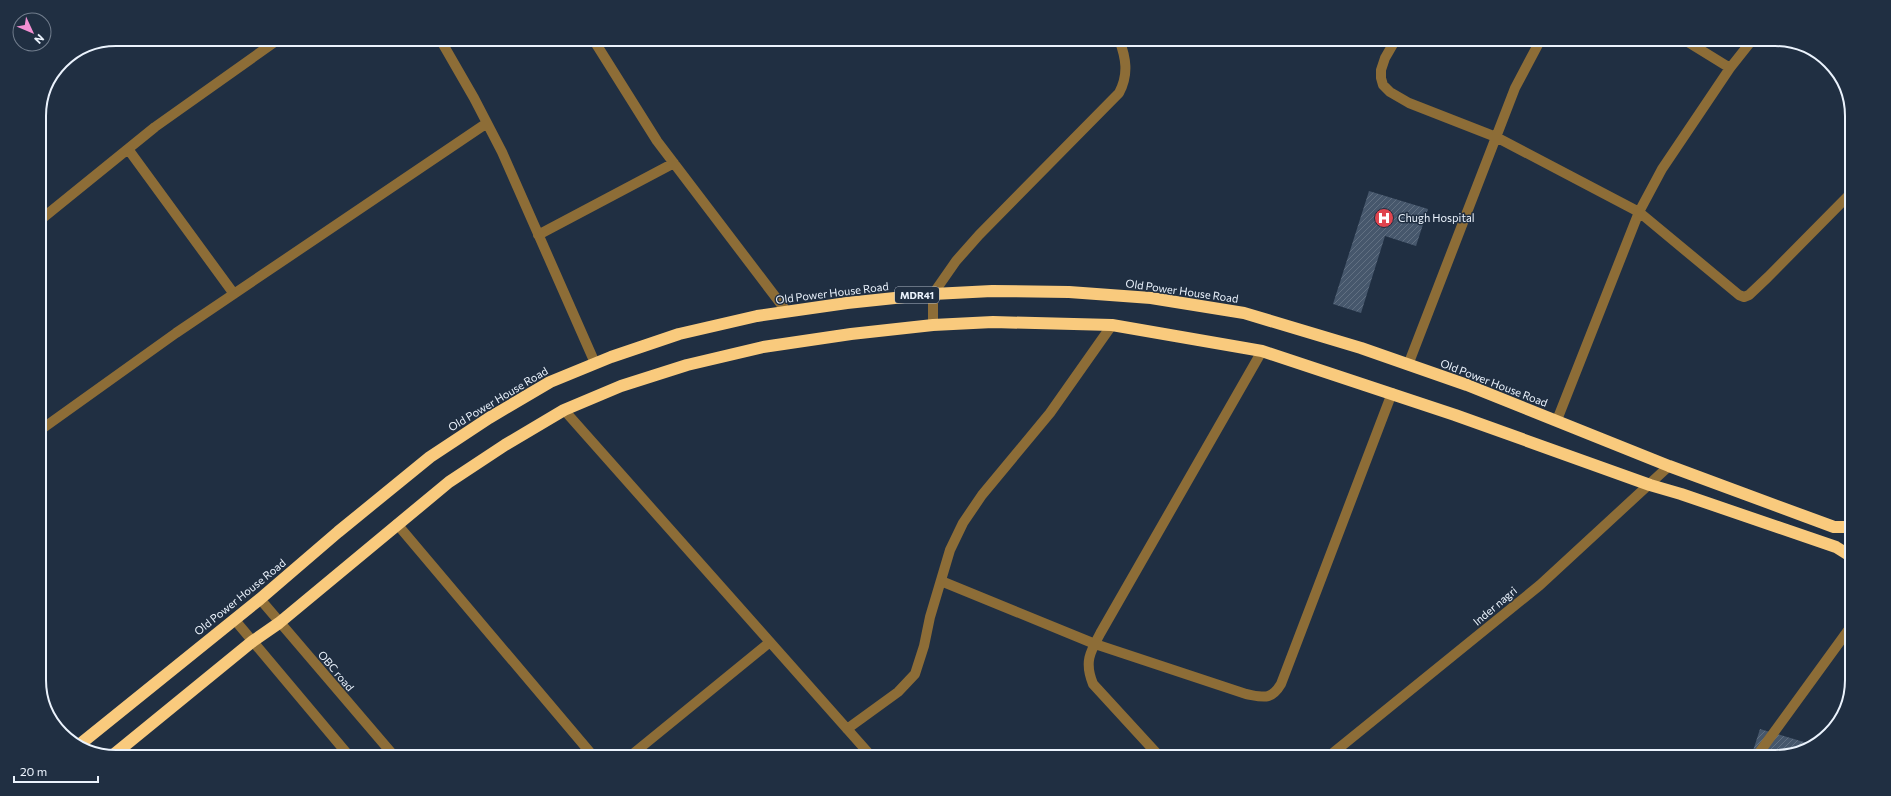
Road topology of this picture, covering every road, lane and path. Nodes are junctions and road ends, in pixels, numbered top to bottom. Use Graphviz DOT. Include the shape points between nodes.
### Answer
graph roads {
  1 [pos="269,46"];
  2 [pos="444,46"];
  3 [pos="597,46"];
  4 [pos="1122,46"];
  5 [pos="1392,46"];
  6 [pos="1537,46"];
  7 [pos="1694,46"];
  8 [pos="1747,46"];
  9 [pos="1730,68"];
  10 [pos="487,123"];
  11 [pos="1496,137"];
  12 [pos="128,149"];
  13 [pos="674,163"];
  14 [pos="1845,199"];
  15 [pos="1639,212"];
  16 [pos="46,215"];
  17 [pos="538,235"];
  18 [pos="234,294"];
  19 [pos="933,294"];
  20 [pos="787,312"];
  21 [pos="933,325"];
  22 [pos="1112,326"];
  23 [pos="1262,351"];
  24 [pos="595,363"];
  25 [pos="1408,364"];
  26 [pos="1392,392"];
  27 [pos="564,410"];
  28 [pos="1557,420"];
  29 [pos="46,426"];
  30 [pos="1669,466"];
  31 [pos="1650,485"];
  32 [pos="398,524"];
  33 [pos="1845,527"];
  34 [pos="1845,552"];
  35 [pos="941,581"];
  36 [pos="260,599"];
  37 [pos="234,620"];
  38 [pos="279,623"];
  39 [pos="1845,635"];
  40 [pos="253,641"];
  41 [pos="770,642"];
  42 [pos="1095,644"];
  43 [pos="847,729"];
  44 [pos="83,742"];
  45 [pos="119,750"];
  46 [pos="344,750"];
  47 [pos="389,750"];
  48 [pos="588,750"];
  49 [pos="638,750"];
  50 [pos="866,750"];
  51 [pos="1154,750"];
  52 [pos="1337,750"];
  53 [pos="1761,750"];
  1 -- 12 [label="street"];
  2 -- 10 [label="street"];
  3 -- 13 [label="street"];
  4 -- 19 [label="street" via="1126,69 1124,83 1118,93 979,235 956,261"];
  5 -- 11 [label="street" via="1381,70 1383,85 1390,92 1403,100"];
  6 -- 11 [label="street" via="1515,88"];
  7 -- 9 [label="street"];
  8 -- 9 [label="street"];
  9 -- 15 [label="street" via="1662,169"];
  10 -- 17 [label="street"];
  10 -- 18 [label="street"];
  11 -- 15 [label="street"];
  11 -- 25 [label="street"];
  12 -- 16 [label="street"];
  12 -- 18 [label="street"];
  13 -- 17 [label="street"];
  13 -- 20 [label="street"];
  14 -- 15 [label="street" via="1768,277 1744,297"];
  15 -- 28 [label="street"];
  17 -- 24 [label="street"];
  18 -- 29 [label="street"];
  19 -- 20 [label="highway, Old Power House Road / MDR41"];
  19 -- 21 [label="street"];
  19 -- 25 [label="highway, Old Power House Road / MDR41" via="1000,291 1069,292 1151,298 1244,313"];
  20 -- 24 [label="highway, Old Power House Road / MDR41" via="679,334"];
  21 -- 22 [label="highway" via="993,322"];
  21 -- 27 [label="highway" via="763,347 688,364 621,386"];
  22 -- 23 [label="highway"];
  22 -- 35 [label="street" via="1050,413 982,495 963,523 950,550"];
  23 -- 26 [label="highway"];
  23 -- 42 [label="street"];
  24 -- 36 [label="highway, Old Power House Road / MDR41" via="550,382 430,457"];
  25 -- 28 [label="highway, Old Power House Road / MDR41"];
  26 -- 31 [label="highway"];
  26 -- 42 [label="street" via="1281,684 1272,696 1265,698 1246,694"];
  27 -- 32 [label="highway" via="449,482"];
  27 -- 41 [label="street"];
  28 -- 30 [label="highway, Old Power House Road / MDR41"];
  30 -- 31 [label="street, Inder nagri"];
  30 -- 33 [label="highway, Old Power House Road / MDR41" via="1834,527"];
  31 -- 34 [label="highway"];
  31 -- 52 [label="street, Inder nagri" via="1504,615"];
  32 -- 38 [label="highway"];
  32 -- 48 [label="street"];
  35 -- 42 [label="street"];
  35 -- 43 [label="street" via="915,674 898,692"];
  36 -- 37 [label="highway, Old Power House Road / MDR41"];
  36 -- 38 [label="street, OBC road"];
  37 -- 40 [label="street"];
  37 -- 44 [label="highway, Old Power House Road / MDR41"];
  38 -- 40 [label="highway"];
  38 -- 47 [label="street, OBC road"];
  39 -- 53 [label="street"];
  40 -- 45 [label="highway"];
  40 -- 46 [label="street"];
  41 -- 43 [label="street"];
  41 -- 49 [label="street"];
  42 -- 51 [label="street" via="1088,672 1093,684"];
  43 -- 50 [label="street"];
}
